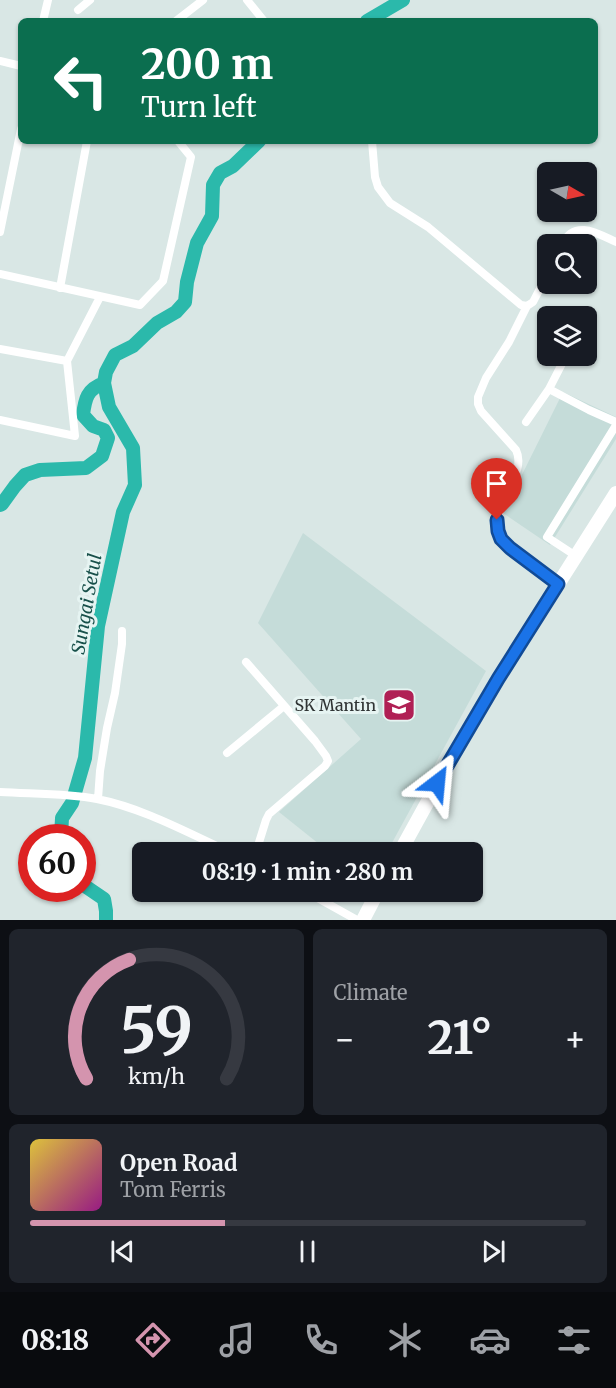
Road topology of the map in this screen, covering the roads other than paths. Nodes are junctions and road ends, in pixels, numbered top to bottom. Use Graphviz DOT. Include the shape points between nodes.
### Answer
graph roads {
  1 [pos="48,0"];
  2 [pos="90,0"];
  3 [pos="203,0"];
  4 [pos="247,0"];
  5 [pos="78,10"];
  6 [pos="44,18"];
  7 [pos="180,18"];
  8 [pos="262,18"];
  9 [pos="0,61"];
  10 [pos="18,65"];
  11 [pos="18,144"];
  12 [pos="86,144"];
  13 [pos="180,144"];
  14 [pos="372,144"];
  15 [pos="0,232"];
  16 [pos="571,234"];
  17 [pos="597,234"];
  18 [pos="597,234"];
  19 [pos="616,242"];
  20 [pos="0,274"];
  21 [pos="60,288"];
  22 [pos="537,294"];
  23 [pos="100,297"];
  24 [pos="527,306"];
  25 [pos="0,349"];
  26 [pos="67,361"];
  27 [pos="561,366"];
  28 [pos="549,388"];
  29 [pos="0,420"];
  30 [pos="526,422"];
  31 [pos="616,424"];
  32 [pos="616,493"];
  33 [pos="576,556"];
  34 [pos="558,584"];
  35 [pos="122,631"];
  36 [pos="246,662"];
  37 [pos="284,706"];
  38 [pos="227,753"];
  39 [pos="0,792"];
  40 [pos="98,799"];
  41 [pos="208,842"];
  42 [pos="259,842"];
  43 [pos="406,842"];
  44 [pos="325,902"];
  45 [pos="372,902"];
  46 [pos="357,920"];
  47 [pos="363,920"];
  1 -- 6 [label="street"];
  2 -- 5 [label="street"];
  3 -- 7 [label="street"];
  4 -- 8 [label="street"];
  9 -- 10 [label="street"];
  11 -- 15 [label="street"];
  12 -- 21 [label="street"];
  13 -- 23 [label="street" via="191,157 163,282 140,305"];
  14 -- 24 [label="street" via="375,177 390,204 428,227"];
  16 -- 18 [label="street" via="585,229"];
  17 -- 19 [label="street"];
  20 -- 21 [label="street"];
  21 -- 23 [label="street"];
  22 -- 24 [label="street"];
  23 -- 26 [label="street"];
  24 -- 34 [label="street" via="486,378 478,404 519,456 517,473 499,509 501,539"];
  25 -- 26 [label="street"];
  26 -- 29 [label="street" via="75,436"];
  27 -- 28 [label="street"];
  28 -- 30 [label="street"];
  28 -- 31 [label="street"];
  31 -- 33 [label="street" via="547,537"];
  32 -- 33 [label="main road"];
  33 -- 34 [label="main road"];
  34 -- 43 [label="main road" via="476,716"];
  35 -- 40 [label="street"];
  36 -- 37 [label="street"];
  37 -- 38 [label="street"];
  37 -- 42 [label="street" via="328,761 269,814"];
  39 -- 40 [label="street"];
  40 -- 41 [label="street" via="132,809"];
  44 -- 46 [label="street"];
  45 -- 47 [label="main road"];
}
